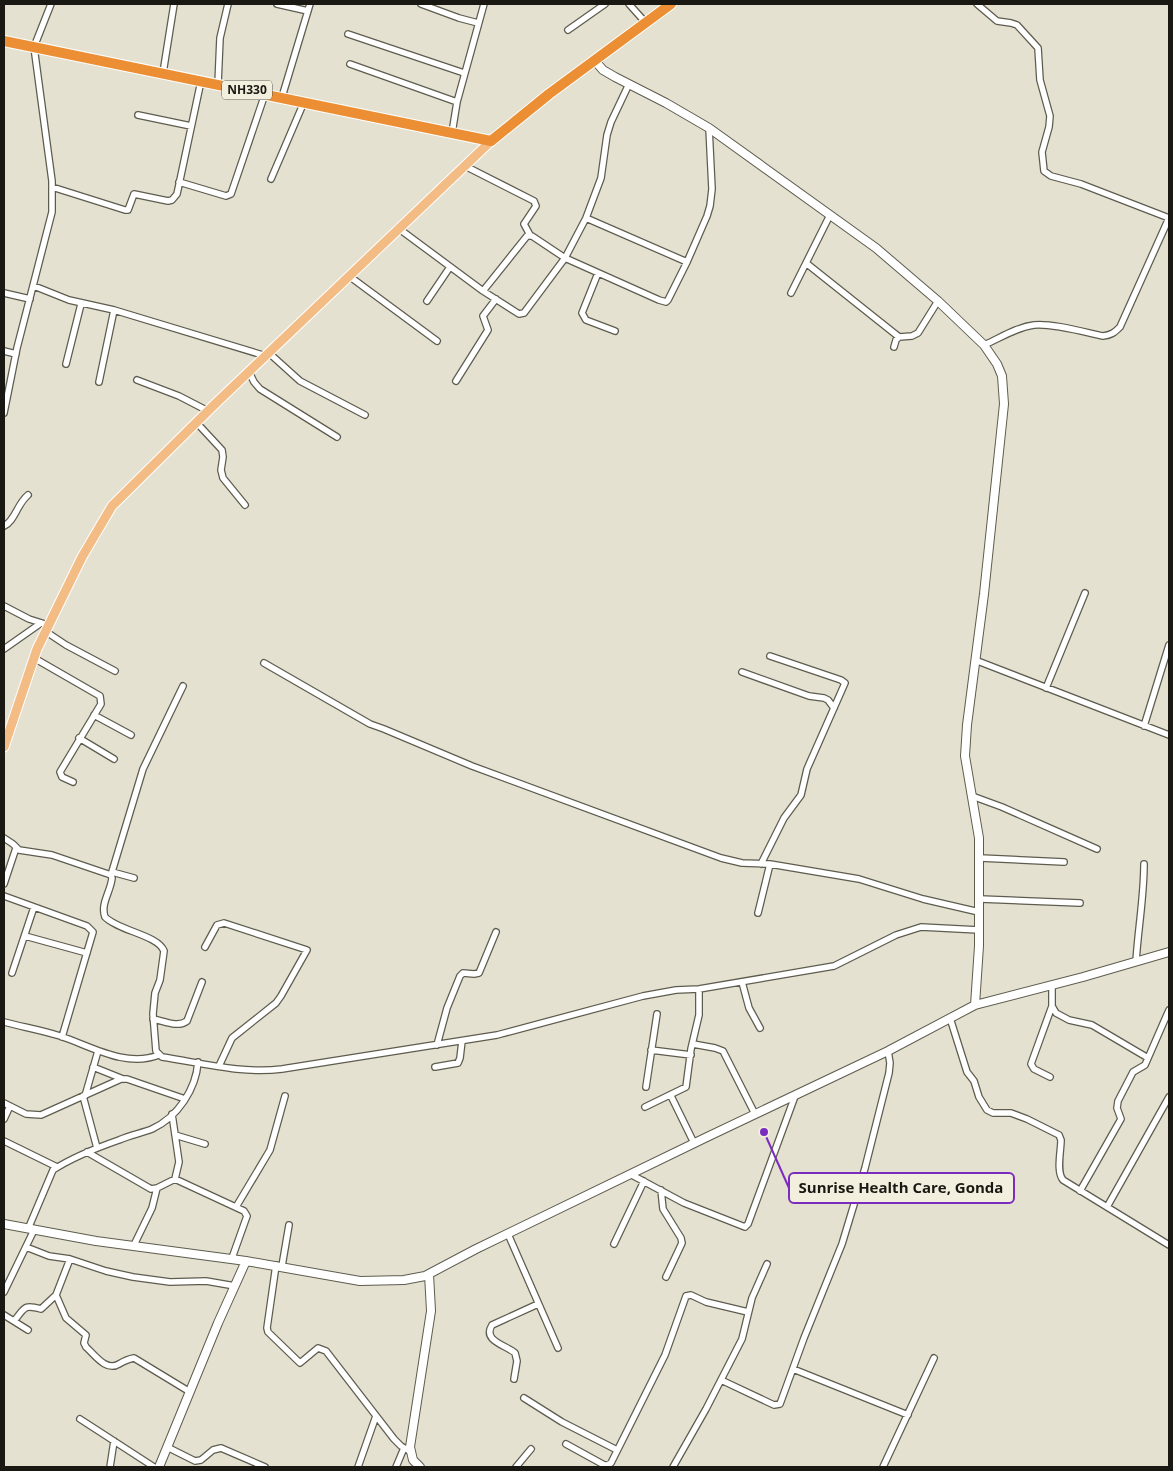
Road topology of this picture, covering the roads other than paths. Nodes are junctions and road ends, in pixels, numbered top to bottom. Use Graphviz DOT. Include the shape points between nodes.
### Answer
graph roads {
  1 [pos="51,4"];
  2 [pos="174,4"];
  3 [pos="221,4"];
  4 [pos="277,4"];
  5 [pos="310,4"];
  6 [pos="421,4"];
  7 [pos="484,4"];
  8 [pos="606,4"];
  9 [pos="629,4"];
  10 [pos="671,4"];
  11 [pos="977,4"];
  12 [pos="228,6"];
  13 [pos="308,11"];
  14 [pos="478,23"];
  15 [pos="646,23"];
  16 [pos="568,30"];
  17 [pos="348,34"];
  18 [pos="4,41"];
  19 [pos="34,47"];
  20 [pos="595,61"];
  21 [pos="350,64"];
  22 [pos="163,73"];
  23 [pos="464,73"];
  24 [pos="201,81"];
  25 [pos="218,84"];
  26 [pos="629,84"];
  27 [pos="265,94"];
  28 [pos="282,97"];
  29 [pos="304,102"];
  30 [pos="457,102"];
  31 [pos="138,115"];
  32 [pos="190,126"];
  33 [pos="709,128"];
  34 [pos="452,133"];
  35 [pos="491,141"];
  36 [pos="465,166"];
  37 [pos="271,178"];
  38 [pos="179,182"];
  39 [pos="52,187"];
  40 [pos="830,215"];
  41 [pos="586,218"];
  42 [pos="1169,218"];
  43 [pos="398,228"];
  44 [pos="530,235"];
  45 [pos="565,258"];
  46 [pos="687,262"];
  47 [pos="806,263"];
  48 [pos="450,267"];
  49 [pos="598,273"];
  50 [pos="349,276"];
  51 [pos="34,286"];
  52 [pos="483,291"];
  53 [pos="4,293"];
  54 [pos="791,293"];
  55 [pos="30,298"];
  56 [pos="496,299"];
  57 [pos="427,301"];
  58 [pos="938,301"];
  59 [pos="80,304"];
  60 [pos="114,310"];
  61 [pos="614,331"];
  62 [pos="899,337"];
  63 [pos="437,341"];
  64 [pos="984,345"];
  65 [pos="894,347"];
  66 [pos="4,351"];
  67 [pos="16,354"];
  68 [pos="268,354"];
  69 [pos="66,364"];
  70 [pos="249,372"];
  71 [pos="137,380"];
  72 [pos="456,380"];
  73 [pos="99,382"];
  74 [pos="208,411"];
  75 [pos="4,414"];
  76 [pos="365,415"];
  77 [pos="196,422"];
  78 [pos="337,437"];
  79 [pos="28,496"];
  80 [pos="245,506"];
  81 [pos="4,526"];
  82 [pos="1084,593"];
  83 [pos="4,606"];
  84 [pos="45,626"];
  85 [pos="1169,645"];
  86 [pos="4,650"];
  87 [pos="770,656"];
  88 [pos="34,658"];
  89 [pos="975,660"];
  90 [pos="264,663"];
  91 [pos="115,671"];
  92 [pos="742,672"];
  93 [pos="183,686"];
  94 [pos="1046,688"];
  95 [pos="834,708"];
  96 [pos="94,715"];
  97 [pos="1144,726"];
  98 [pos="131,735"];
  99 [pos="1169,735"];
  100 [pos="79,738"];
  101 [pos="4,746"];
  102 [pos="114,759"];
  103 [pos="73,782"];
  104 [pos="972,796"];
  105 [pos="4,838"];
  106 [pos="16,848"];
  107 [pos="1098,849"];
  108 [pos="980,858"];
  109 [pos="1064,862"];
  110 [pos="761,864"];
  111 [pos="770,864"];
  112 [pos="1144,864"];
  113 [pos="111,874"];
  114 [pos="134,878"];
  115 [pos="4,884"];
  116 [pos="4,896"];
  117 [pos="980,899"];
  118 [pos="1080,903"];
  119 [pos="34,907"];
  120 [pos="979,912"];
  121 [pos="758,913"];
  122 [pos="979,930"];
  123 [pos="496,932"];
  124 [pos="25,936"];
  125 [pos="205,947"];
  126 [pos="1169,952"];
  127 [pos="87,953"];
  128 [pos="1136,962"];
  129 [pos="12,973"];
  130 [pos="202,982"];
  131 [pos="742,982"];
  132 [pos="1052,986"];
  133 [pos="699,989"];
  134 [pos="975,1005"];
  135 [pos="1052,1006"];
  136 [pos="1169,1010"];
  137 [pos="657,1014"];
  138 [pos="950,1018"];
  139 [pos="153,1019"];
  140 [pos="4,1022"];
  141 [pos="760,1028"];
  142 [pos="62,1037"];
  143 [pos="462,1041"];
  144 [pos="693,1044"];
  145 [pos="437,1045"];
  146 [pos="651,1050"];
  147 [pos="98,1051"];
  148 [pos="888,1051"];
  149 [pos="159,1055"];
  150 [pos="691,1055"];
  151 [pos="1148,1058"];
  152 [pos="198,1062"];
  153 [pos="219,1066"];
  154 [pos="93,1067"];
  155 [pos="435,1067"];
  156 [pos="1050,1077"];
  157 [pos="123,1079"];
  158 [pos="646,1086"];
  159 [pos="84,1096"];
  160 [pos="285,1096"];
  161 [pos="671,1096"];
  162 [pos="795,1096"];
  163 [pos="1169,1097"];
  164 [pos="185,1099"];
  165 [pos="4,1103"];
  166 [pos="10,1106"];
  167 [pos="646,1107"];
  168 [pos="172,1114"];
  169 [pos="755,1114"];
  170 [pos="4,1119"];
  171 [pos="175,1135"];
  172 [pos="4,1141"];
  173 [pos="694,1143"];
  174 [pos="205,1144"];
  175 [pos="97,1148"];
  176 [pos="87,1152"];
  177 [pos="57,1167"];
  178 [pos="630,1174"];
  179 [pos="175,1179"];
  180 [pos="644,1181"];
  181 [pos="157,1188"];
  182 [pos="661,1190"];
  183 [pos="1080,1191"];
  184 [pos="236,1207"];
  185 [pos="1106,1207"];
  186 [pos="4,1224"];
  187 [pos="289,1225"];
  188 [pos="31,1229"];
  189 [pos="508,1234"];
  190 [pos="614,1244"];
  191 [pos="134,1245"];
  192 [pos="1169,1245"];
  193 [pos="26,1247"];
  194 [pos="232,1258"];
  195 [pos="70,1259"];
  196 [pos="246,1261"];
  197 [pos="767,1264"];
  198 [pos="279,1266"];
  199 [pos="429,1274"];
  200 [pos="666,1277"];
  201 [pos="235,1286"];
  202 [pos="4,1292"];
  203 [pos="56,1295"];
  204 [pos="538,1304"];
  205 [pos="748,1312"];
  206 [pos="4,1315"];
  207 [pos="14,1321"];
  208 [pos="28,1330"];
  209 [pos="558,1348"];
  210 [pos="934,1358"];
  211 [pos="793,1368"];
  212 [pos="514,1379"];
  213 [pos="721,1380"];
  214 [pos="190,1392"];
  215 [pos="524,1398"];
  216 [pos="908,1415"];
  217 [pos="376,1416"];
  218 [pos="80,1419"];
  219 [pos="114,1441"];
  220 [pos="566,1444"];
  221 [pos="168,1447"];
  222 [pos="532,1449"];
  223 [pos="408,1450"];
  224 [pos="617,1450"];
  225 [pos="110,1467"];
  226 [pos="158,1467"];
  227 [pos="265,1467"];
  228 [pos="358,1467"];
  229 [pos="396,1467"];
  230 [pos="420,1467"];
  231 [pos="516,1467"];
  232 [pos="605,1467"];
  233 [pos="673,1467"];
  234 [pos="883,1467"];
  1 -- 19 [label="street"];
  2 -- 22 [label="street"];
  3 -- 12 [label="street"];
  4 -- 13 [label="street"];
  5 -- 13 [label="street"];
  6 -- 14 [label="street"];
  7 -- 14 [label="street"];
  8 -- 16 [label="street"];
  9 -- 15 [label="street"];
  10 -- 15 [label="highway"];
  11 -- 42 [label="street" via="996,21 1017,25 1038,48 1040,80 1050,116 1042,152 1044,171"];
  12 -- 25 [label="street" via="220,38"];
  13 -- 28 [label="street"];
  14 -- 23 [label="street"];
  15 -- 20 [label="highway"];
  17 -- 23 [label="street"];
  18 -- 19 [label="highway, NH330"];
  19 -- 22 [label="highway, NH330"];
  19 -- 39 [label="street"];
  20 -- 26 [label="main road" via="603,70"];
  20 -- 35 [label="highway"];
  21 -- 30 [label="street"];
  22 -- 24 [label="highway, NH330"];
  23 -- 30 [label="street"];
  24 -- 25 [label="highway, NH330"];
  24 -- 32 [label="street"];
  25 -- 27 [label="highway, NH330"];
  26 -- 33 [label="main road"];
  26 -- 41 [label="street" via="611,122 601,178"];
  27 -- 28 [label="highway, NH330"];
  27 -- 38 [label="street" via="231,194 226,196"];
  28 -- 29 [label="highway, NH330"];
  29 -- 34 [label="highway, NH330"];
  29 -- 37 [label="street"];
  30 -- 34 [label="street"];
  31 -- 32 [label="street"];
  32 -- 38 [label="street"];
  33 -- 40 [label="main road"];
  33 -- 46 [label="street" via="710,206"];
  34 -- 35 [label="highway, NH330"];
  35 -- 36 [label="main road"];
  36 -- 43 [label="main road"];
  36 -- 44 [label="street" via="534,201 536,206 524,224"];
  38 -- 39 [label="street" via="172,200 134,194 128,210"];
  39 -- 51 [label="street" via="50,225"];
  40 -- 47 [label="street"];
  40 -- 58 [label="main road" via="876,248"];
  41 -- 45 [label="street"];
  41 -- 46 [label="street"];
  42 -- 64 [label="street" via="1120,327 1111,335 1034,325"];
  43 -- 48 [label="street"];
  43 -- 50 [label="main road"];
  44 -- 45 [label="street"];
  44 -- 52 [label="street"];
  45 -- 49 [label="street"];
  45 -- 56 [label="street" via="524,313 516,312"];
  46 -- 49 [label="street" via="666,302"];
  47 -- 54 [label="street"];
  47 -- 62 [label="street"];
  48 -- 52 [label="street"];
  48 -- 57 [label="street"];
  49 -- 61 [label="street" via="582,316"];
  50 -- 63 [label="street"];
  50 -- 68 [label="main road"];
  51 -- 55 [label="street"];
  51 -- 59 [label="street"];
  52 -- 56 [label="street"];
  53 -- 55 [label="street"];
  55 -- 67 [label="street"];
  56 -- 72 [label="street" via="483,316 488,330"];
  58 -- 62 [label="street" via="918,333"];
  58 -- 64 [label="main road"];
  59 -- 60 [label="street"];
  59 -- 69 [label="street"];
  60 -- 68 [label="street"];
  60 -- 73 [label="street"];
  62 -- 65 [label="street"];
  64 -- 89 [label="main road" via="1002,376 1004,404"];
  66 -- 67 [label="street"];
  67 -- 75 [label="street"];
  68 -- 70 [label="main road"];
  68 -- 76 [label="street" via="300,381"];
  70 -- 74 [label="main road"];
  70 -- 78 [label="street" via="260,389"];
  71 -- 74 [label="street"];
  74 -- 77 [label="main road"];
  77 -- 80 [label="street" via="222,450 223,478"];
  77 -- 84 [label="main road" via="112,506"];
  79 -- 81 [label="street"];
  82 -- 94 [label="street"];
  83 -- 84 [label="street"];
  84 -- 86 [label="street"];
  84 -- 88 [label="main road"];
  84 -- 91 [label="street" via="66,645"];
  85 -- 97 [label="street"];
  87 -- 95 [label="street" via="844,682"];
  88 -- 96 [label="street" via="97,693 101,704"];
  88 -- 101 [label="main road"];
  89 -- 94 [label="street"];
  89 -- 104 [label="main road" via="965,756"];
  90 -- 110 [label="street" via="370,724 472,766 721,858"];
  92 -- 95 [label="street" via="809,696 824,698"];
  93 -- 113 [label="street" via="146,760"];
  94 -- 97 [label="street"];
  95 -- 110 [label="street" via="807,770 801,795 784,818"];
  96 -- 98 [label="street"];
  96 -- 100 [label="street"];
  97 -- 99 [label="street"];
  100 -- 102 [label="street"];
  100 -- 103 [label="street" via="60,774"];
  104 -- 107 [label="street"];
  104 -- 108 [label="main road" via="980,838"];
  105 -- 106 [label="street"];
  106 -- 113 [label="street" via="52,855"];
  106 -- 115 [label="street"];
  108 -- 109 [label="street"];
  108 -- 117 [label="main road"];
  110 -- 111 [label="street"];
  111 -- 120 [label="street" via="859,879 923,900"];
  111 -- 121 [label="street"];
  112 -- 128 [label="street"];
  113 -- 114 [label="street"];
  113 -- 139 [label="street" via="112,883 103,908 105,917 156,942 164,951"];
  116 -- 119 [label="street"];
  117 -- 118 [label="street"];
  117 -- 120 [label="main road"];
  119 -- 124 [label="street"];
  119 -- 127 [label="street" via="90,928 93,935"];
  120 -- 122 [label="main road"];
  122 -- 131 [label="street" via="914,928 834,966"];
  122 -- 134 [label="main road"];
  123 -- 145 [label="street" via="480,973 463,973 460,976"];
  124 -- 127 [label="street"];
  124 -- 129 [label="street"];
  125 -- 153 [label="street" via="221,923 307,950 281,996 232,1038"];
  126 -- 128 [label="main road"];
  127 -- 142 [label="street"];
  128 -- 132 [label="main road"];
  130 -- 139 [label="street" via="187,1021 178,1025"];
  131 -- 133 [label="street"];
  131 -- 141 [label="street" via="749,1008"];
  132 -- 134 [label="main road"];
  132 -- 135 [label="street"];
  133 -- 143 [label="street" via="644,996 497,1035"];
  133 -- 144 [label="street" via="700,1016"];
  134 -- 138 [label="main road"];
  135 -- 151 [label="street" via="1060,1016 1092,1026"];
  135 -- 156 [label="street" via="1031,1064"];
  136 -- 151 [label="street"];
  137 -- 146 [label="street"];
  138 -- 148 [label="main road"];
  138 -- 183 [label="street" via="967,1072 987,1110 1011,1113 1059,1135 1061,1177"];
  139 -- 149 [label="street"];
  140 -- 142 [label="street"];
  142 -- 147 [label="street"];
  143 -- 145 [label="street"];
  143 -- 155 [label="street" via="458,1064"];
  144 -- 150 [label="street"];
  144 -- 169 [label="street" via="724,1051"];
  145 -- 153 [label="street" via="266,1071"];
  146 -- 150 [label="street"];
  146 -- 158 [label="street"];
  147 -- 149 [label="street" via="121,1058 142,1059"];
  147 -- 154 [label="street"];
  148 -- 162 [label="main road"];
  148 -- 211 [label="street" via="889,1073 865,1168 842,1244"];
  149 -- 152 [label="street"];
  150 -- 161 [label="street" via="686,1087"];
  151 -- 183 [label="street" via="1145,1065 1133,1072 1118,1101 1121,1119"];
  152 -- 153 [label="street"];
  152 -- 164 [label="street" via="193,1088"];
  154 -- 157 [label="street"];
  154 -- 159 [label="street"];
  157 -- 159 [label="street"];
  157 -- 164 [label="street" via="132,1079"];
  159 -- 166 [label="street" via="41,1115 26,1114"];
  159 -- 175 [label="street"];
  160 -- 184 [label="street" via="270,1150"];
  161 -- 167 [label="street"];
  161 -- 173 [label="street"];
  162 -- 169 [label="main road"];
  162 -- 182 [label="street" via="746,1226 742,1228"];
  163 -- 185 [label="street"];
  164 -- 168 [label="street"];
  165 -- 166 [label="street"];
  166 -- 170 [label="street"];
  168 -- 171 [label="street"];
  168 -- 175 [label="street" via="152,1129"];
  169 -- 173 [label="main road"];
  171 -- 174 [label="street"];
  171 -- 179 [label="street" via="179,1162"];
  172 -- 177 [label="street"];
  173 -- 178 [label="main road"];
  175 -- 176 [label="street"];
  176 -- 177 [label="street"];
  176 -- 181 [label="street" via="151,1189"];
  177 -- 188 [label="street" via="49,1176"];
  178 -- 180 [label="street"];
  178 -- 189 [label="main road"];
  179 -- 181 [label="street"];
  179 -- 184 [label="street"];
  180 -- 182 [label="street"];
  180 -- 190 [label="street"];
  181 -- 191 [label="street" via="152,1208"];
  182 -- 200 [label="street" via="663,1209 682,1243"];
  183 -- 185 [label="street"];
  184 -- 194 [label="street" via="247,1216"];
  185 -- 192 [label="street"];
  186 -- 188 [label="main road"];
  187 -- 198 [label="street"];
  188 -- 191 [label="main road"];
  188 -- 193 [label="street"];
  189 -- 199 [label="main road"];
  189 -- 204 [label="street"];
  191 -- 194 [label="main road"];
  193 -- 195 [label="street" via="49,1256"];
  193 -- 202 [label="street"];
  194 -- 196 [label="main road"];
  195 -- 201 [label="street" via="133,1277"];
  195 -- 203 [label="street"];
  196 -- 198 [label="main road"];
  196 -- 201 [label="main road"];
  197 -- 205 [label="street"];
  198 -- 199 [label="main road" via="360,1281 404,1280"];
  198 -- 217 [label="street" via="266,1328 268,1332 300,1364 318,1348 326,1351"];
  199 -- 223 [label="main road" via="431,1311"];
  201 -- 214 [label="main road"];
  203 -- 207 [label="street" via="41,1310 32,1306 26,1308"];
  203 -- 214 [label="street" via="66,1318 86,1335 86,1347 107,1366 134,1358"];
  204 -- 209 [label="street"];
  204 -- 212 [label="street" via="490,1327 493,1340 516,1353"];
  205 -- 213 [label="street" via="742,1339"];
  205 -- 224 [label="street" via="686,1296 665,1355"];
  206 -- 207 [label="street"];
  207 -- 208 [label="street"];
  210 -- 216 [label="street"];
  211 -- 213 [label="street" via="777,1405"];
  211 -- 216 [label="street"];
  213 -- 233 [label="street"];
  214 -- 221 [label="main road"];
  215 -- 224 [label="street"];
  216 -- 234 [label="street"];
  217 -- 223 [label="street" via="394,1439"];
  217 -- 228 [label="street"];
  218 -- 219 [label="street"];
  219 -- 225 [label="street"];
  219 -- 226 [label="street"];
  220 -- 232 [label="street"];
  221 -- 226 [label="main road"];
  221 -- 227 [label="street" via="195,1461 219,1448"];
  222 -- 231 [label="street"];
  223 -- 229 [label="street"];
  223 -- 230 [label="main road"];
  224 -- 232 [label="street"];
}
